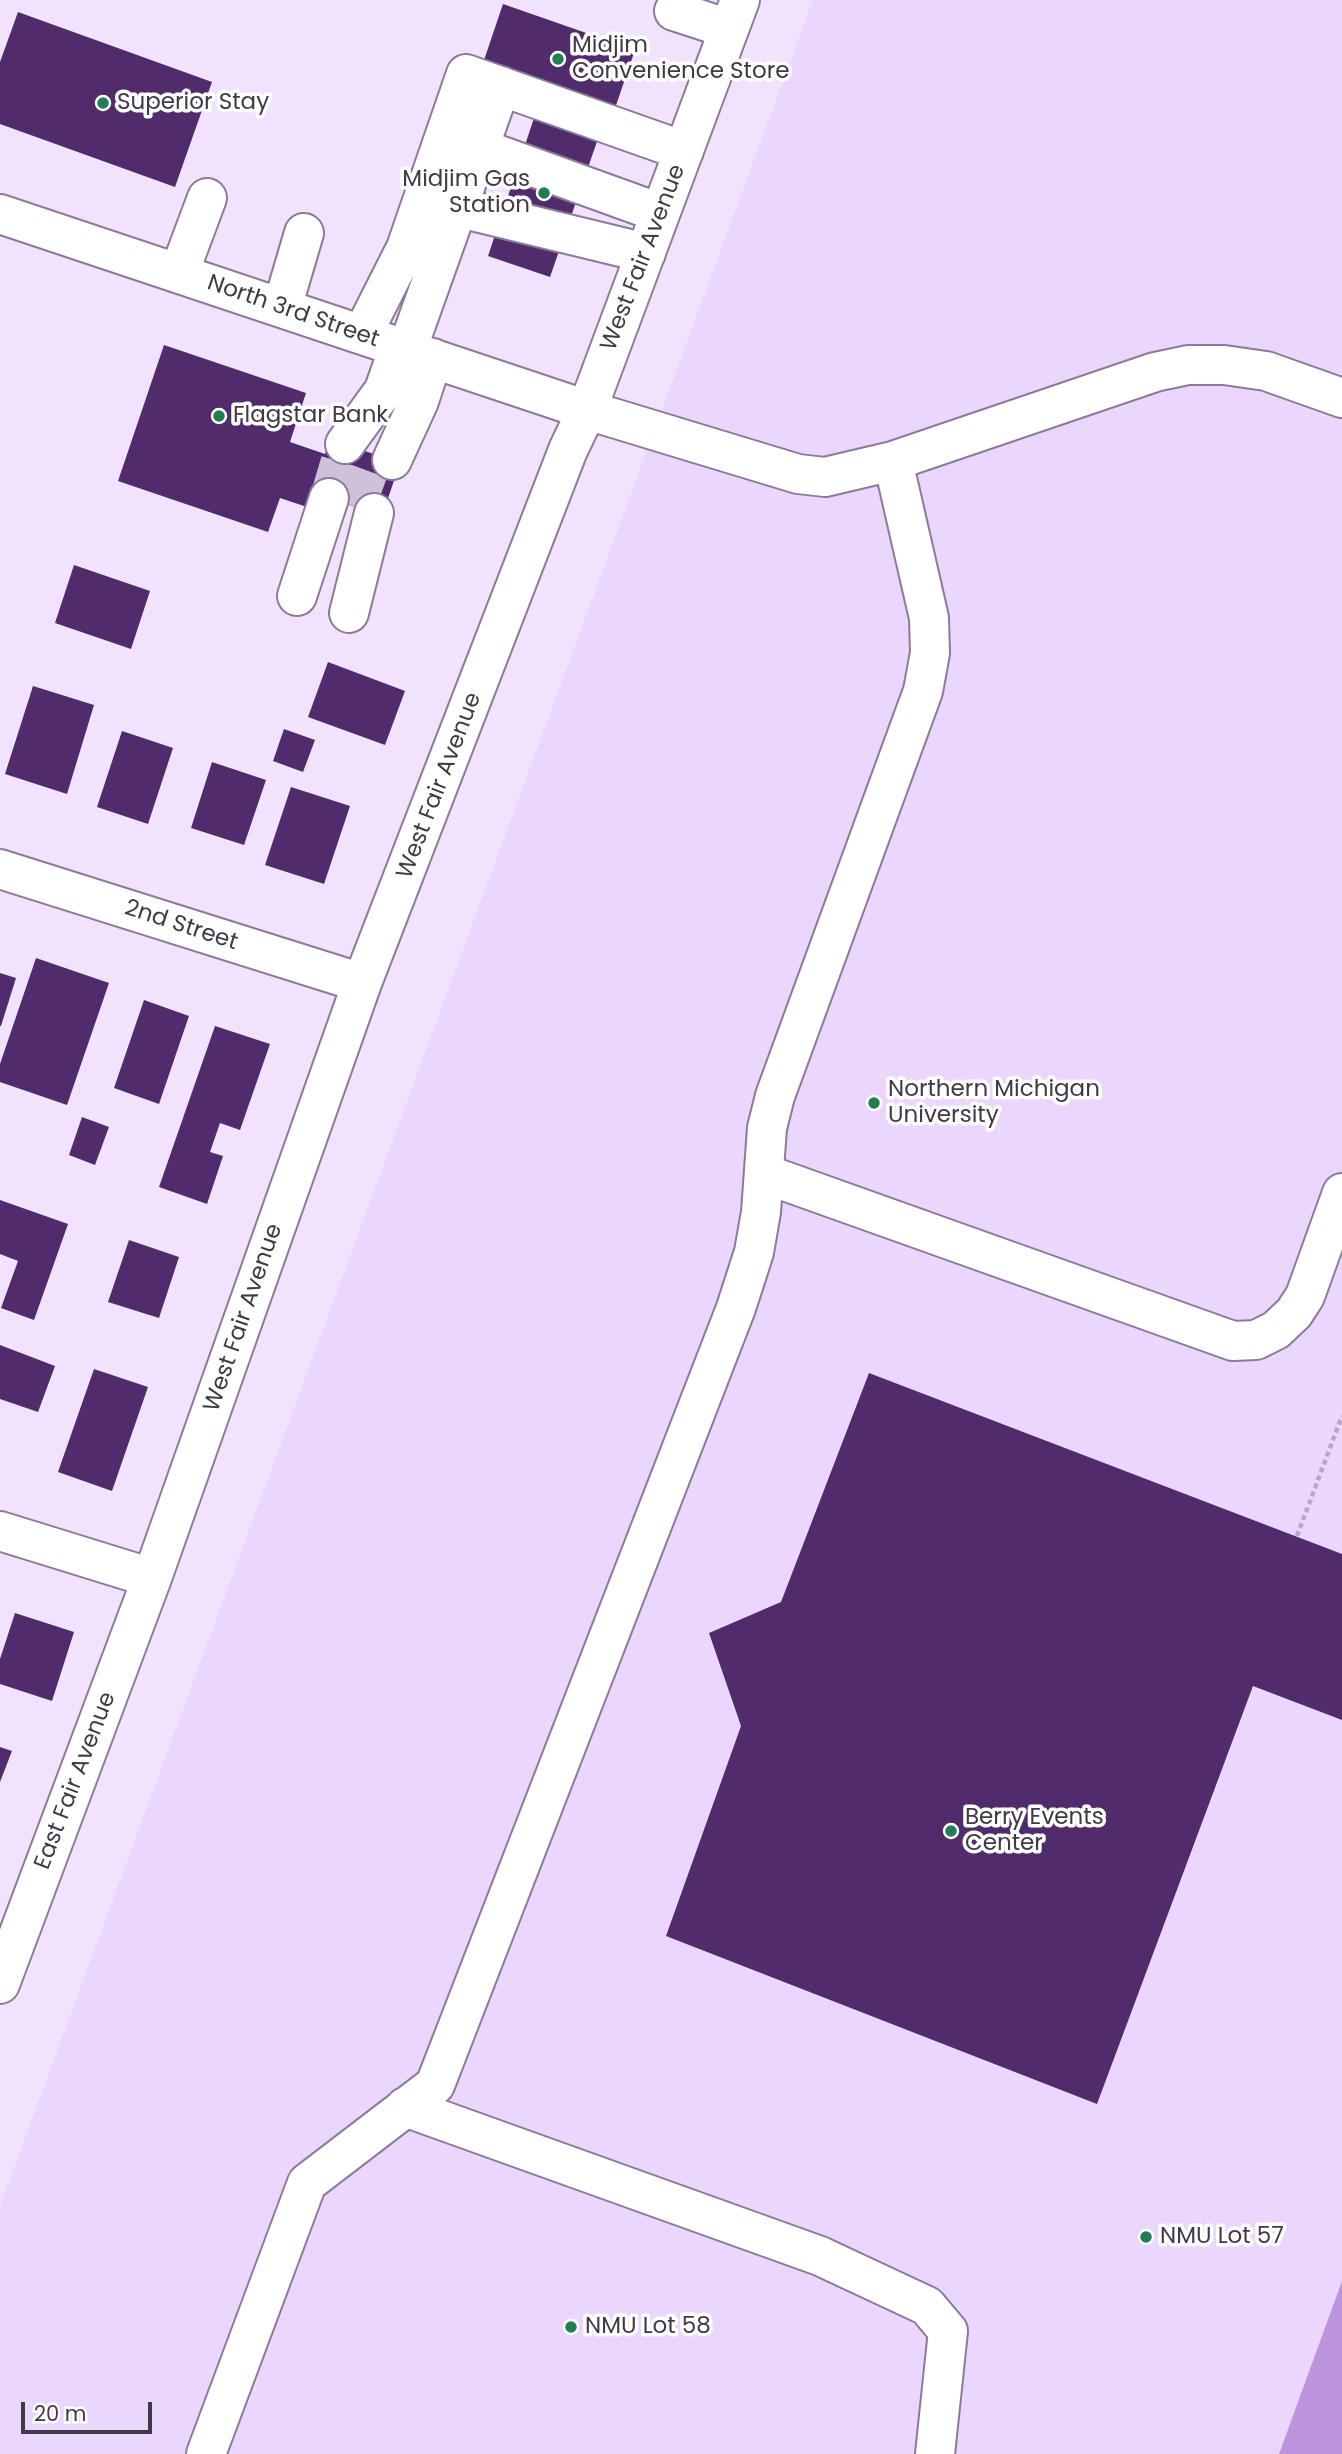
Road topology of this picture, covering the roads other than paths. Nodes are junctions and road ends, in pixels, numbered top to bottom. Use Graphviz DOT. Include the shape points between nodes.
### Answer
graph roads {
  1 [pos="674,10"];
  2 [pos="734,15"];
  3 [pos="462,142"];
  4 [pos="684,152"];
  5 [pos="207,198"];
  6 [pos="440,203"];
  7 [pos="660,213"];
  8 [pos="0,214"];
  9 [pos="304,233"];
  10 [pos="646,253"];
  11 [pos="179,274"];
  12 [pos="282,308"];
  13 [pos="362,335"];
  14 [pos="413,352"];
  15 [pos="1342,398"];
  16 [pos="587,410"];
  17 [pos="894,461"];
  18 [pos="353,506"];
  19 [pos="0,869"];
  20 [pos="362,984"];
  21 [pos="765,1174"];
  22 [pos="1342,1193"];
  23 [pos="0,1531"];
  24 [pos="152,1577"];
  25 [pos="0,1984"];
  26 [pos="405,2107"];
  27 [pos="206,2454"];
  28 [pos="934,2454"];
  1 -- 2 [label="street"];
  2 -- 4 [label="street, West Fair Avenue"];
  3 -- 4 [label="street" via="466,74"];
  3 -- 6 [label="street"];
  3 -- 7 [label="street"];
  4 -- 7 [label="street, West Fair Avenue"];
  5 -- 11 [label="street"];
  6 -- 10 [label="street"];
  6 -- 13 [label="street" via="405,248"];
  6 -- 14 [label="street"];
  7 -- 10 [label="street, West Fair Avenue"];
  8 -- 11 [label="street, North 3rd Street"];
  9 -- 12 [label="street"];
  10 -- 16 [label="street, West Fair Avenue"];
  11 -- 12 [label="street, North 3rd Street"];
  12 -- 13 [label="street, North 3rd Street"];
  13 -- 14 [label="street, North 3rd Street"];
  14 -- 14 [label="street" via="419,401 371,453 384,390"];
  14 -- 16 [label="street, North 3rd Street"];
  15 -- 17 [label="street, North 3rd Street" via="1266,371 1188,365 1155,372"];
  16 -- 17 [label="street, North 3rd Street" via="798,474 825,477"];
  16 -- 20 [label="street, West Fair Avenue"];
  17 -- 21 [label="street" via="929,618 930,653 923,691 775,1096 767,1128"];
  18 -- 18 [label="street" via="325,604"];
  19 -- 20 [label="street, 2nd Street"];
  20 -- 24 [label="street, West Fair Avenue"];
  21 -- 22 [label="street" via="1233,1341 1256,1340 1276,1330 1294,1312 1305,1296"];
  21 -- 26 [label="street" via="754,1252 736,1308 435,2085"];
  23 -- 24 [label="street"];
  24 -- 25 [label="street, East Fair Avenue"];
  26 -- 27 [label="street" via="307,2183"];
  26 -- 28 [label="street" via="820,2256 927,2306 948,2331"];
}
